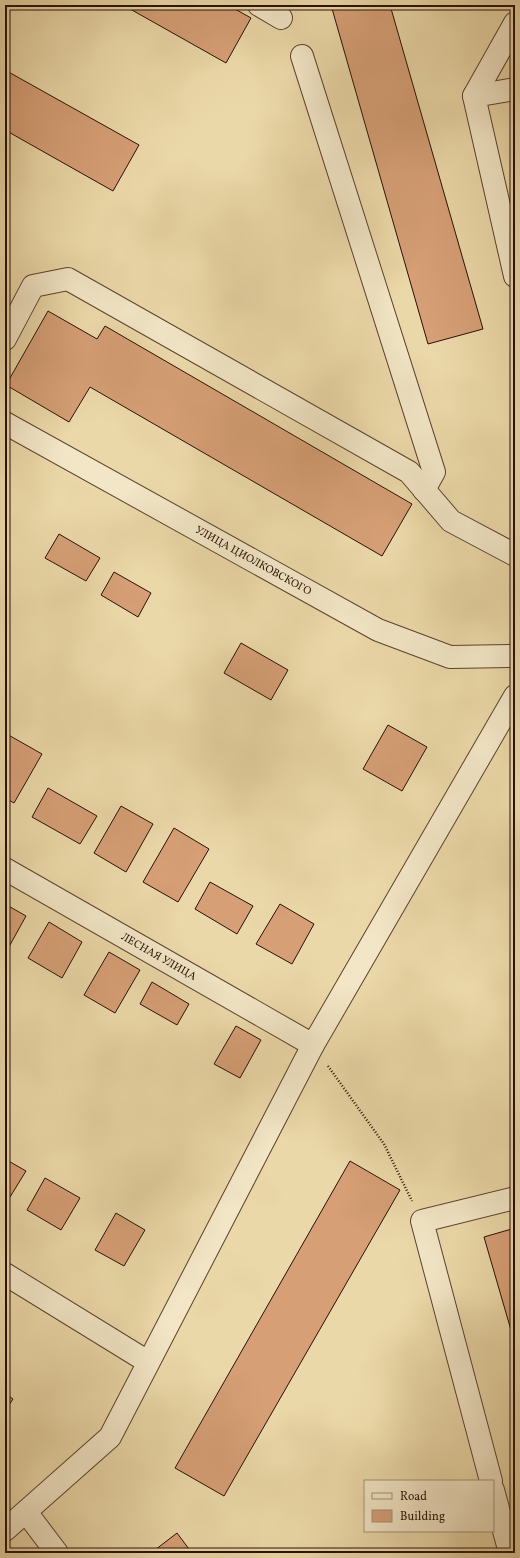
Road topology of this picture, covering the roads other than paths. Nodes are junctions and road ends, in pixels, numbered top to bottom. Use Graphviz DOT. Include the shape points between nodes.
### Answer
graph roads {
  1 [pos="259,5"];
  2 [pos="282,18"];
  3 [pos="515,23"];
  4 [pos="302,56"];
  5 [pos="515,89"];
  6 [pos="474,96"];
  7 [pos="515,276"];
  8 [pos="5,339"];
  9 [pos="5,423"];
  10 [pos="424,490"];
  11 [pos="515,555"];
  12 [pos="515,656"];
  13 [pos="515,696"];
  14 [pos="5,869"];
  15 [pos="313,1045"];
  16 [pos="515,1198"];
  17 [pos="5,1274"];
  18 [pos="148,1362"];
  19 [pos="491,1480"];
  20 [pos="494,1494"];
  21 [pos="26,1512"];
  22 [pos="5,1530"];
  23 [pos="57,1553"];
  24 [pos="510,1553"];
  1 -- 2 [label="street"];
  3 -- 6 [label="street"];
  4 -- 10 [label="street" via="434,472"];
  5 -- 6 [label="street"];
  6 -- 7 [label="street"];
  8 -- 10 [label="street" via="33,286 68,279 408,472"];
  9 -- 12 [label="street, УЛИЦА ЦИОЛКОВСКОГО" via="378,630 450,657"];
  10 -- 11 [label="street" via="451,521"];
  13 -- 15 [label="street"];
  14 -- 15 [label="street, ЛЕСНАЯ УЛИЦА"];
  15 -- 18 [label="street"];
  16 -- 19 [label="street" via="422,1221"];
  17 -- 18 [label="street"];
  18 -- 21 [label="street" via="110,1437"];
  20 -- 24 [label="street"];
  21 -- 22 [label="street"];
  21 -- 23 [label="street"];
}
